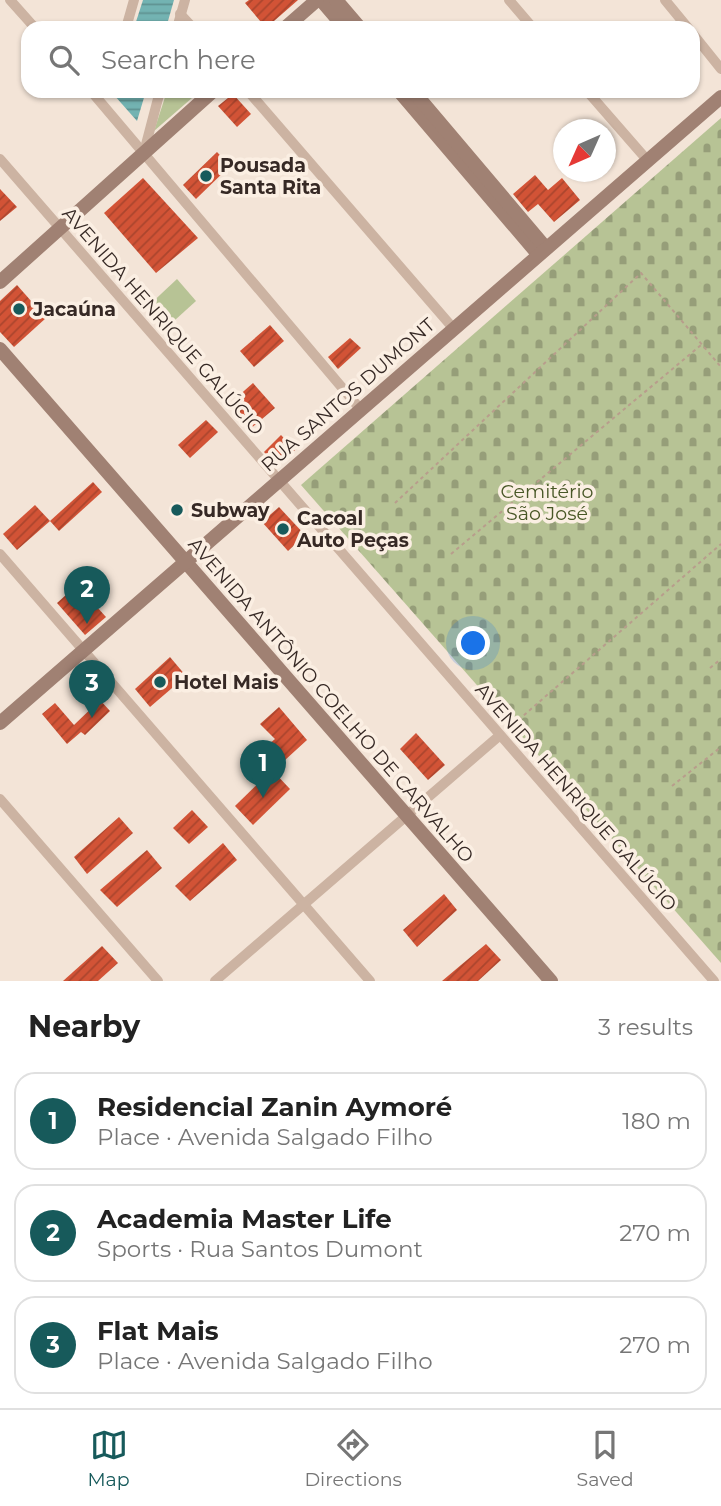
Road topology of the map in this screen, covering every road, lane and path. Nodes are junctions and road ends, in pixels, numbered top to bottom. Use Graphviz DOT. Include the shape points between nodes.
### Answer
graph roads {
  1 [pos="10,0"];
  2 [pos="134,0"];
  3 [pos="185,0"];
  4 [pos="319,0"];
  5 [pos="336,0"];
  6 [pos="509,0"];
  7 [pos="665,0"];
  8 [pos="180,13"];
  9 [pos="29,21"];
  10 [pos="128,21"];
  11 [pos="178,21"];
  12 [pos="187,21"];
  13 [pos="294,21"];
  14 [pos="338,21"];
  15 [pos="353,21"];
  16 [pos="527,21"];
  17 [pos="682,21"];
  18 [pos="700,43"];
  19 [pos="721,69"];
  20 [pos="721,97"];
  21 [pos="97,98"];
  22 [pos="105,98"];
  23 [pos="158,98"];
  24 [pos="205,98"];
  25 [pos="254,98"];
  26 [pos="405,98"];
  27 [pos="419,98"];
  28 [pos="593,98"];
  29 [pos="103,105"];
  30 [pos="144,152"];
  31 [pos="0,159"];
  32 [pos="648,161"];
  33 [pos="61,229"];
  34 [pos="542,251"];
  35 [pos="0,282"];
  36 [pos="453,328"];
  37 [pos="702,344"];
  38 [pos="0,349"];
  39 [pos="721,366"];
  40 [pos="361,410"];
  41 [pos="278,482"];
  42 [pos="395,503"];
  43 [pos="721,544"];
  44 [pos="0,554"];
  45 [pos="451,554"];
  46 [pos="186,562"];
  47 [pos="85,650"];
  48 [pos="721,659"];
  49 [pos="710,668"];
  50 [pos="0,723"];
  51 [pos="499,736"];
  52 [pos="721,747"];
  53 [pos="672,786"];
  54 [pos="0,799"];
  55 [pos="406,815"];
  56 [pos="304,904"];
  57 [pos="158,981"];
  58 [pos="215,981"];
  59 [pos="370,981"];
  60 [pos="551,981"];
  61 [pos="714,981"];
  1 -- 9 [label="street"];
  2 -- 10 [label="street"];
  3 -- 8 [label="street"];
  4 -- 13 [label="street"];
  4 -- 14 [label="street"];
  5 -- 15 [label="street"];
  6 -- 16 [label="street"];
  7 -- 17 [label="street"];
  8 -- 11 [label="street"];
  8 -- 12 [label="street"];
  18 -- 19 [label="street"];
  20 -- 32 [label="street, RUA SANTOS DUMONT"];
  21 -- 29 [label="street"];
  22 -- 29 [label="street"];
  23 -- 30 [label="street"];
  24 -- 30 [label="street"];
  25 -- 36 [label="street"];
  26 -- 34 [label="street"];
  27 -- 34 [label="street"];
  28 -- 32 [label="street"];
  29 -- 30 [label="street"];
  30 -- 33 [label="street"];
  30 -- 40 [label="street"];
  31 -- 33 [label="street, AVENIDA HENRIQUE GALÚCIO"];
  32 -- 34 [label="street, RUA SANTOS DUMONT"];
  33 -- 35 [label="street"];
  33 -- 41 [label="street, AVENIDA HENRIQUE GALÚCIO"];
  34 -- 36 [label="street, RUA SANTOS DUMONT"];
  36 -- 40 [label="street, RUA SANTOS DUMONT"];
  37 -- 39 [label="path"];
  37 -- 42 [label="path" via="641,273"];
  37 -- 45 [label="path"];
  38 -- 46 [label="street, AVENIDA ANTÔNIO COELHO DE CARVALHO"];
  40 -- 41 [label="street, RUA SANTOS DUMONT"];
  41 -- 46 [label="street, RUA SANTOS DUMONT"];
  41 -- 51 [label="street, AVENIDA HENRIQUE GALÚCIO"];
  43 -- 51 [label="path"];
  44 -- 47 [label="street"];
  46 -- 47 [label="street, RUA SANTOS DUMONT"];
  46 -- 55 [label="street, AVENIDA ANTÔNIO COELHO DE CARVALHO"];
  47 -- 50 [label="street, RUA SANTOS DUMONT"];
  47 -- 56 [label="street"];
  48 -- 49 [label="path"];
  51 -- 55 [label="street"];
  51 -- 61 [label="street, AVENIDA HENRIQUE GALÚCIO"];
  52 -- 53 [label="path"];
  54 -- 57 [label="street"];
  55 -- 56 [label="street"];
  55 -- 60 [label="street, AVENIDA ANTÔNIO COELHO DE CARVALHO"];
  56 -- 58 [label="street"];
  56 -- 59 [label="street"];
}
